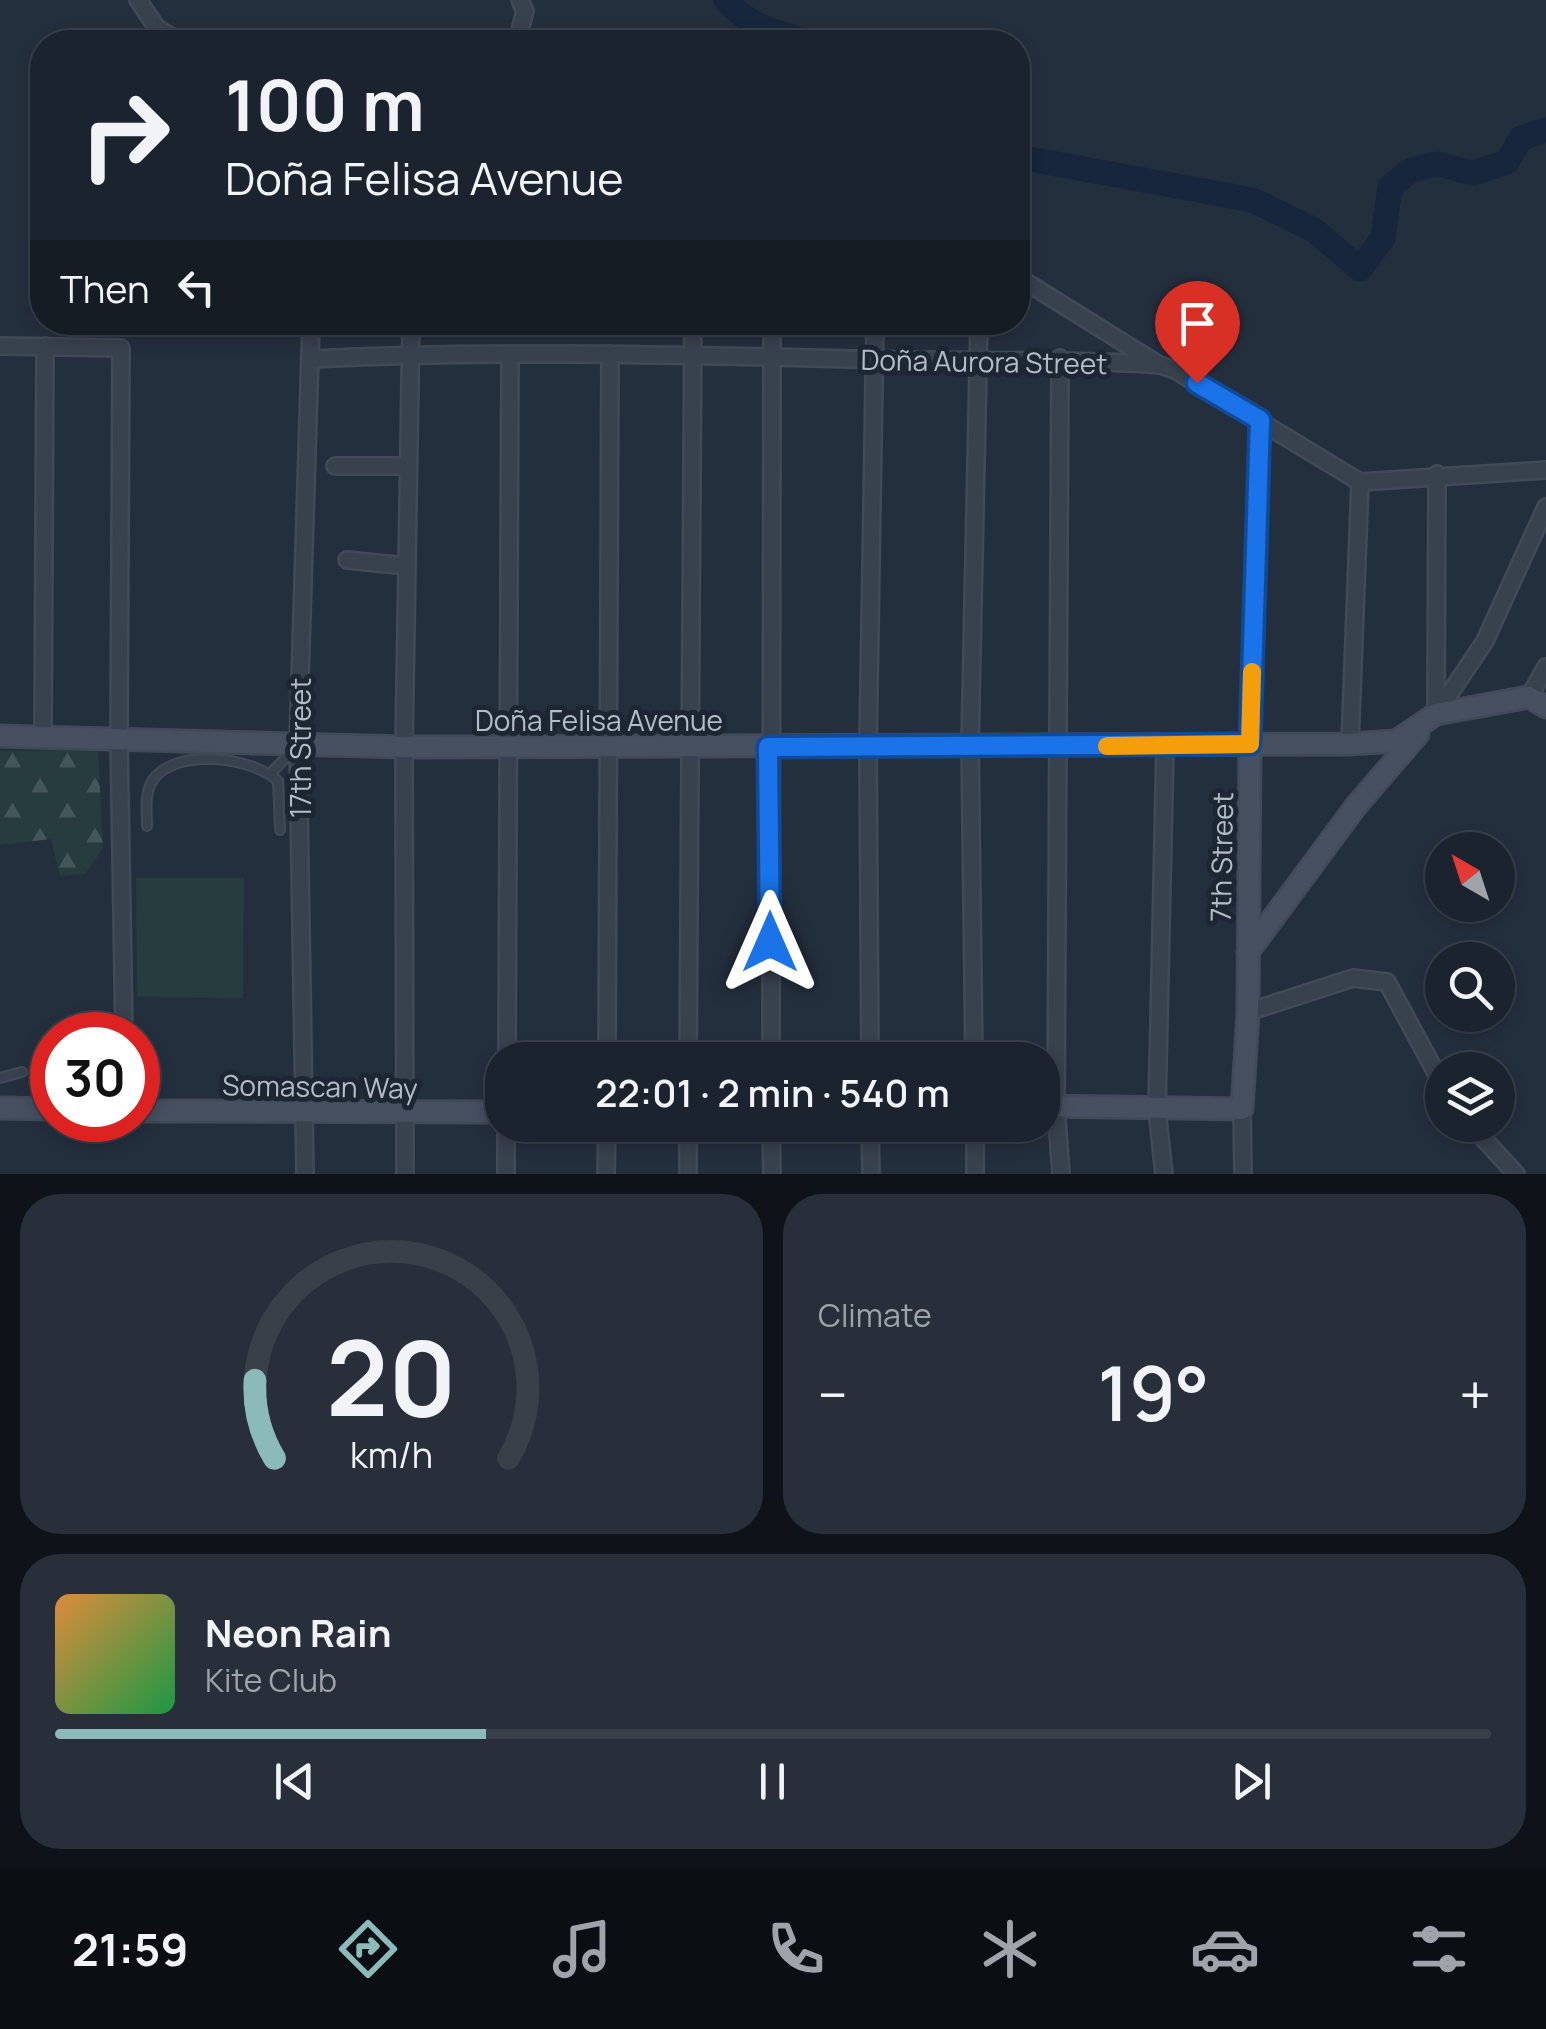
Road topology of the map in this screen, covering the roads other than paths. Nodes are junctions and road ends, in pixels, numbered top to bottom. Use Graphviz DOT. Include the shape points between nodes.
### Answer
graph roads {
  1 [pos="138,0"];
  2 [pos="520,0"];
  3 [pos="160,30"];
  4 [pos="520,30"];
  5 [pos="1030,284"];
  6 [pos="311,335"];
  7 [pos="411,335"];
  8 [pos="693,335"];
  9 [pos="771,335"];
  10 [pos="874,335"];
  11 [pos="978,335"];
  12 [pos="0,346"];
  13 [pos="46,346"];
  14 [pos="410,354"];
  15 [pos="610,354"];
  16 [pos="692,354"];
  17 [pos="510,355"];
  18 [pos="770,358"];
  19 [pos="976,358"];
  20 [pos="1060,358"];
  21 [pos="312,359"];
  22 [pos="873,360"];
  23 [pos="1160,365"];
  24 [pos="1260,420"];
  25 [pos="335,466"];
  26 [pos="408,466"];
  27 [pos="1546,470"];
  28 [pos="1437,474"];
  29 [pos="1360,482"];
  30 [pos="1546,507"];
  31 [pos="348,560"];
  32 [pos="407,566"];
  33 [pos="1546,668"];
  34 [pos="1538,702"];
  35 [pos="1436,714"];
  36 [pos="0,736"];
  37 [pos="118,737"];
  38 [pos="43,738"];
  39 [pos="1250,744"];
  40 [pos="1350,744"];
  41 [pos="298,745"];
  42 [pos="1059,745"];
  43 [pos="868,746"];
  44 [pos="970,746"];
  45 [pos="404,747"];
  46 [pos="507,747"];
  47 [pos="610,747"];
  48 [pos="768,747"];
  49 [pos="1164,747"];
  50 [pos="688,748"];
  51 [pos="270,774"];
  52 [pos="147,826"];
  53 [pos="280,830"];
  54 [pos="1248,952"];
  55 [pos="124,1012"];
  56 [pos="1248,1012"];
  57 [pos="506,1042"];
  58 [pos="608,1042"];
  59 [pos="688,1042"];
  60 [pos="771,1042"];
  61 [pos="870,1042"];
  62 [pos="974,1042"];
  63 [pos="1051,1042"];
  64 [pos="1425,1052"];
  65 [pos="22,1072"];
  66 [pos="0,1078"];
  67 [pos="1060,1106"];
  68 [pos="0,1108"];
  69 [pos="30,1109"];
  70 [pos="1242,1109"];
  71 [pos="1157,1110"];
  72 [pos="160,1111"];
  73 [pos="485,1113"];
  74 [pos="302,1114"];
  75 [pos="402,1115"];
  76 [pos="506,1142"];
  77 [pos="607,1142"];
  78 [pos="688,1142"];
  79 [pos="772,1142"];
  80 [pos="870,1142"];
  81 [pos="974,1142"];
  82 [pos="1055,1142"];
  83 [pos="1487,1142"];
  84 [pos="305,1174"];
  85 [pos="405,1174"];
  86 [pos="506,1174"];
  87 [pos="606,1174"];
  88 [pos="688,1174"];
  89 [pos="772,1174"];
  90 [pos="871,1174"];
  91 [pos="975,1174"];
  92 [pos="1061,1174"];
  93 [pos="1164,1174"];
  94 [pos="1243,1174"];
  95 [pos="1516,1174"];
  1 -- 3 [label="street"];
  2 -- 4 [label="street"];
  5 -- 23 [label="street"];
  6 -- 21 [label="street, 17th Street"];
  7 -- 14 [label="street"];
  8 -- 16 [label="street"];
  9 -- 18 [label="street"];
  10 -- 22 [label="street"];
  11 -- 19 [label="street"];
  12 -- 13 [label="street"];
  13 -- 37 [label="street" via="121,348"];
  13 -- 38 [label="street"];
  14 -- 17 [label="street, Doña Aurora Street"];
  14 -- 21 [label="street, Doña Aurora Street"];
  14 -- 26 [label="street"];
  15 -- 16 [label="street, Doña Aurora Street"];
  15 -- 17 [label="street, Doña Aurora Street"];
  15 -- 47 [label="street"];
  16 -- 18 [label="street, Doña Aurora Street"];
  16 -- 50 [label="street"];
  17 -- 46 [label="street"];
  18 -- 22 [label="street, Doña Aurora Street"];
  18 -- 48 [label="street"];
  19 -- 20 [label="street, Doña Aurora Street"];
  19 -- 22 [label="street, Doña Aurora Street"];
  19 -- 44 [label="street"];
  20 -- 23 [label="street, Doña Aurora Street"];
  20 -- 42 [label="street"];
  21 -- 41 [label="street, 17th Street"];
  22 -- 43 [label="street"];
  23 -- 24 [label="street, Doña Aurora Street"];
  24 -- 29 [label="street, Doña Aurora Street"];
  24 -- 39 [label="street, 7th Street"];
  25 -- 26 [label="street"];
  26 -- 32 [label="street"];
  27 -- 28 [label="street"];
  28 -- 29 [label="street"];
  28 -- 35 [label="street"];
  29 -- 40 [label="street"];
  30 -- 35 [label="street" via="1485,641"];
  31 -- 32 [label="street"];
  32 -- 45 [label="street"];
  33 -- 34 [label="street"];
  34 -- 35 [label="street, Doña Felisa Avenue"];
  35 -- 40 [label="street, Doña Felisa Avenue" via="1396,741"];
  35 -- 54 [label="street" via="1356,806"];
  36 -- 38 [label="street, Doña Felisa Avenue"];
  37 -- 38 [label="street, Doña Felisa Avenue"];
  37 -- 41 [label="street, Doña Felisa Avenue"];
  37 -- 55 [label="street"];
  39 -- 40 [label="street, Doña Felisa Avenue"];
  39 -- 49 [label="street, Doña Felisa Avenue"];
  39 -- 54 [label="street, 7th Street"];
  41 -- 45 [label="street, Doña Felisa Avenue"];
  41 -- 51 [label="lane"];
  41 -- 74 [label="street, 17th Street"];
  42 -- 44 [label="street, Doña Felisa Avenue"];
  42 -- 49 [label="street, Doña Felisa Avenue"];
  42 -- 63 [label="street"];
  43 -- 44 [label="street, Doña Felisa Avenue"];
  43 -- 48 [label="street, Doña Felisa Avenue"];
  43 -- 61 [label="street"];
  44 -- 62 [label="street"];
  45 -- 46 [label="street, Doña Felisa Avenue"];
  45 -- 75 [label="street"];
  46 -- 47 [label="street, Doña Felisa Avenue"];
  46 -- 57 [label="street"];
  47 -- 50 [label="street, Doña Felisa Avenue"];
  47 -- 58 [label="street"];
  48 -- 50 [label="street, Doña Felisa Avenue"];
  48 -- 60 [label="street"];
  49 -- 71 [label="street"];
  50 -- 59 [label="street"];
  51 -- 52 [label="lane" via="238,760 180,762 152,781"];
  51 -- 53 [label="lane" via="281,796"];
  54 -- 56 [label="street, 7th Street"];
  56 -- 64 [label="street" via="1353,978 1387,982"];
  56 -- 70 [label="street, 7th Street"];
  65 -- 66 [label="lane"];
  67 -- 71 [label="street"];
  68 -- 69 [label="street"];
  70 -- 71 [label="street"];
  70 -- 94 [label="street, 7th Street"];
  71 -- 93 [label="street"];
  72 -- 74 [label="street, Somascan Way"];
  73 -- 75 [label="street, Somascan Way"];
  74 -- 75 [label="street, Somascan Way"];
  74 -- 84 [label="street, 17th Street"];
  75 -- 85 [label="street"];
  76 -- 86 [label="street"];
  77 -- 87 [label="street"];
  78 -- 88 [label="street"];
  79 -- 89 [label="street"];
  80 -- 90 [label="street"];
  81 -- 91 [label="street"];
  82 -- 92 [label="street"];
  83 -- 95 [label="street"];
}
